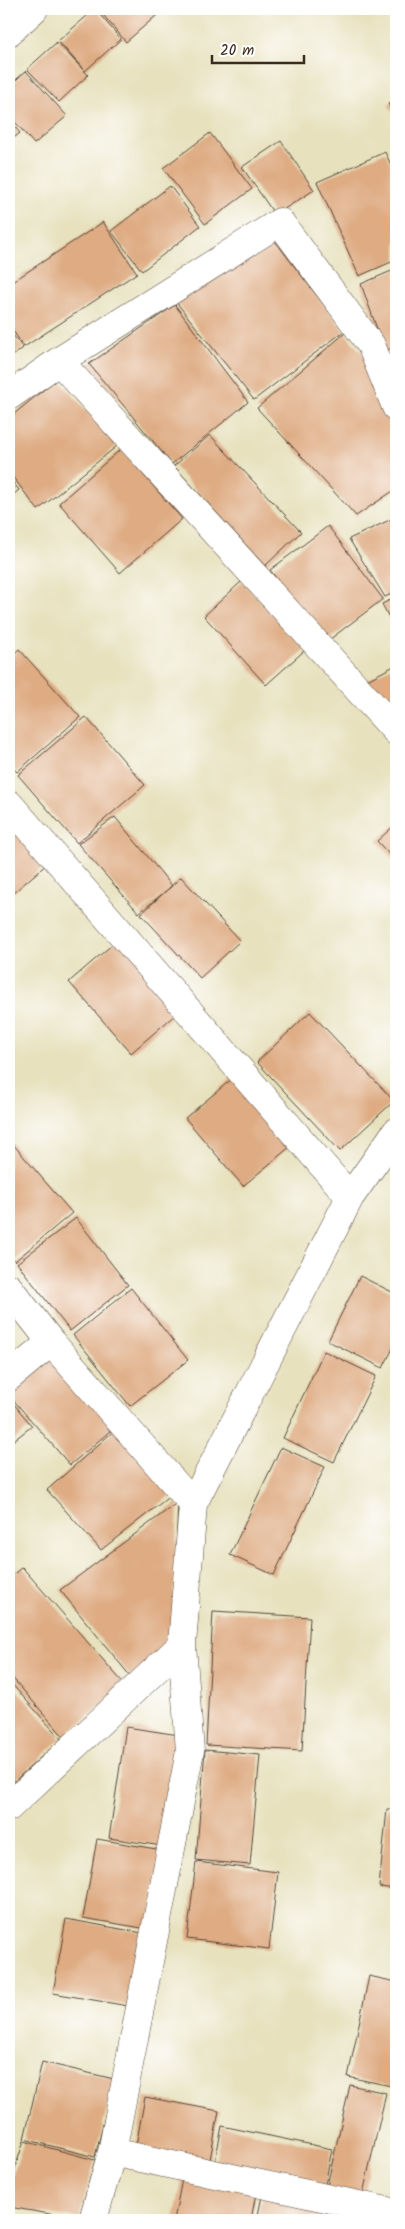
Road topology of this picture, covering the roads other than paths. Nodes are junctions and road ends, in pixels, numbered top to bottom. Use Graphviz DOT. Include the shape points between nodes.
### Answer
graph roads {
  1 [pos="34,9"];
  2 [pos="9,32"];
  3 [pos="59,361"];
  4 [pos="9,396"];
  5 [pos="396,407"];
  6 [pos="396,731"];
  7 [pos="9,804"];
  8 [pos="396,1132"];
  9 [pos="350,1197"];
  10 [pos="9,1288"];
  11 [pos="52,1342"];
  12 [pos="9,1377"];
  13 [pos="193,1504"];
  14 [pos="182,1644"];
  15 [pos="9,1806"];
  16 [pos="112,2152"];
  17 [pos="396,2213"];
  18 [pos="93,2220"];
  1 -- 2 [label="street"];
  3 -- 4 [label="street"];
  3 -- 5 [label="street" via="280,222 371,345"];
  3 -- 6 [label="street"];
  7 -- 9 [label="street"];
  8 -- 9 [label="street"];
  9 -- 13 [label="street"];
  10 -- 11 [label="street"];
  11 -- 12 [label="street"];
  11 -- 13 [label="street"];
  13 -- 14 [label="street"];
  14 -- 15 [label="street"];
  14 -- 16 [label="street" via="190,1751"];
  16 -- 17 [label="street"];
  16 -- 18 [label="street"];
}
